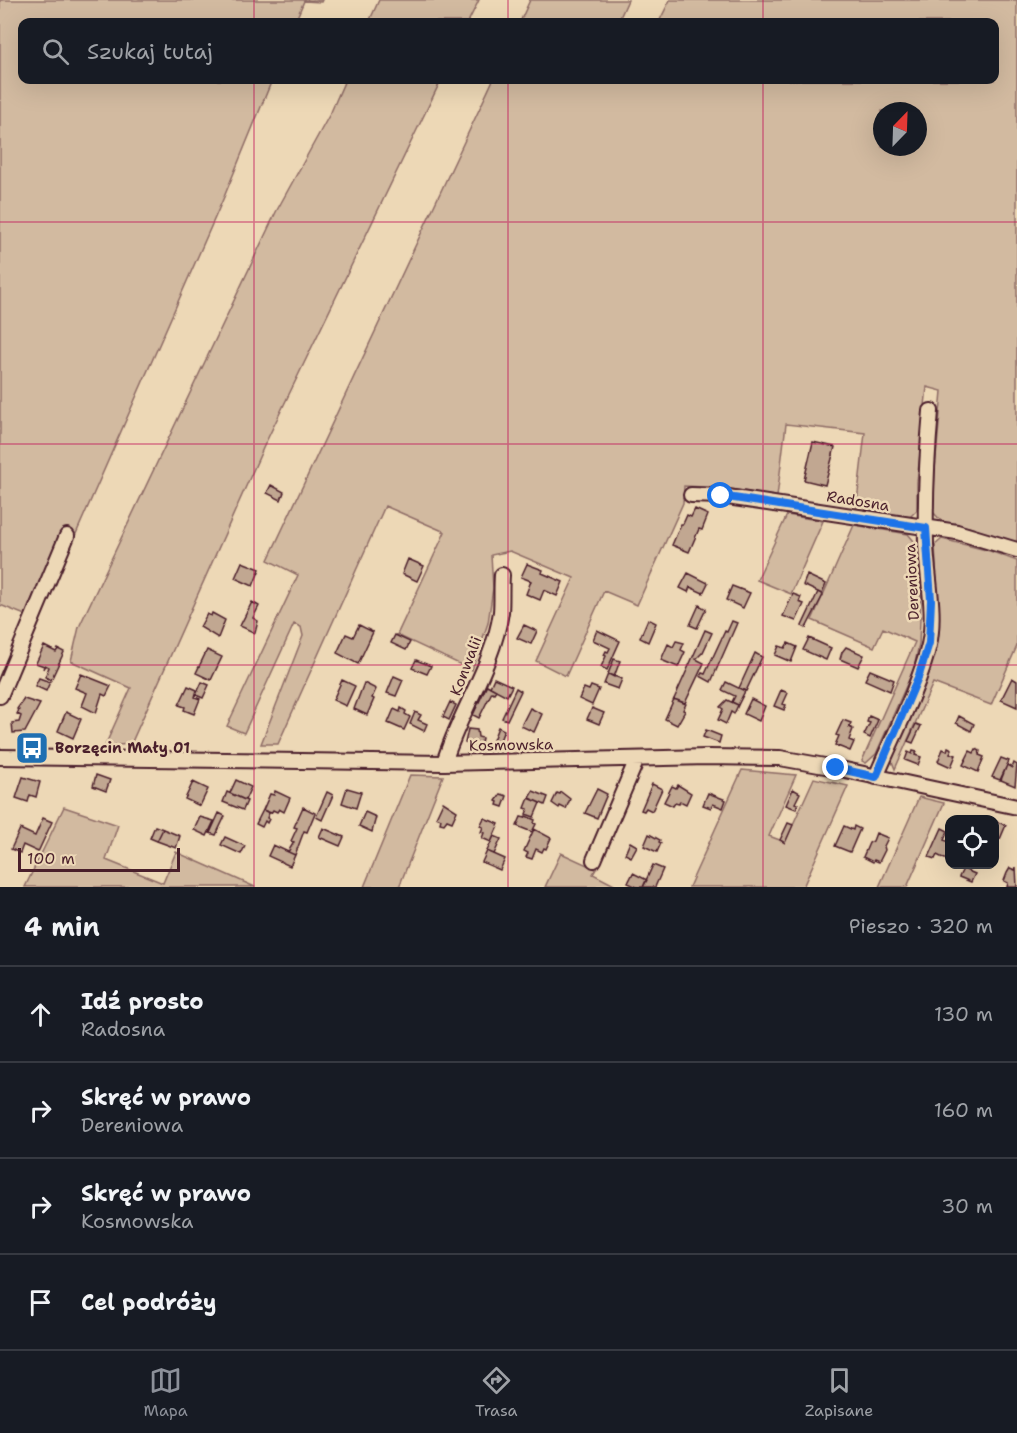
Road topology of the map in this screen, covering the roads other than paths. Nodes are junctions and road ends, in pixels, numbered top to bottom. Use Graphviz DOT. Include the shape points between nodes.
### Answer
graph roads {
  1 [pos="932,411"];
  2 [pos="691,495"];
  3 [pos="926,528"];
  4 [pos="67,536"];
  5 [pos="1017,550"];
  6 [pos="502,575"];
  7 [pos="0,696"];
  8 [pos="0,757"];
  9 [pos="637,759"];
  10 [pos="444,763"];
  11 [pos="876,777"];
  12 [pos="1017,807"];
  13 [pos="594,860"];
  1 -- 3 [label="street, Dereniowa"];
  2 -- 3 [label="street, Radosna" via="721,496"];
  3 -- 5 [label="street, Radosna" via="957,532"];
  3 -- 11 [label="street, Dereniowa" via="931,600 929,643"];
  4 -- 7 [label="street"];
  6 -- 10 [label="street, Konwalii" via="501,612 494,639"];
  8 -- 10 [label="street, Kosmowska"];
  9 -- 10 [label="street, Kosmowska"];
  9 -- 11 [label="street, Kosmowska" via="780,759"];
  9 -- 13 [label="street"];
  11 -- 12 [label="street, Kosmowska"];
}
